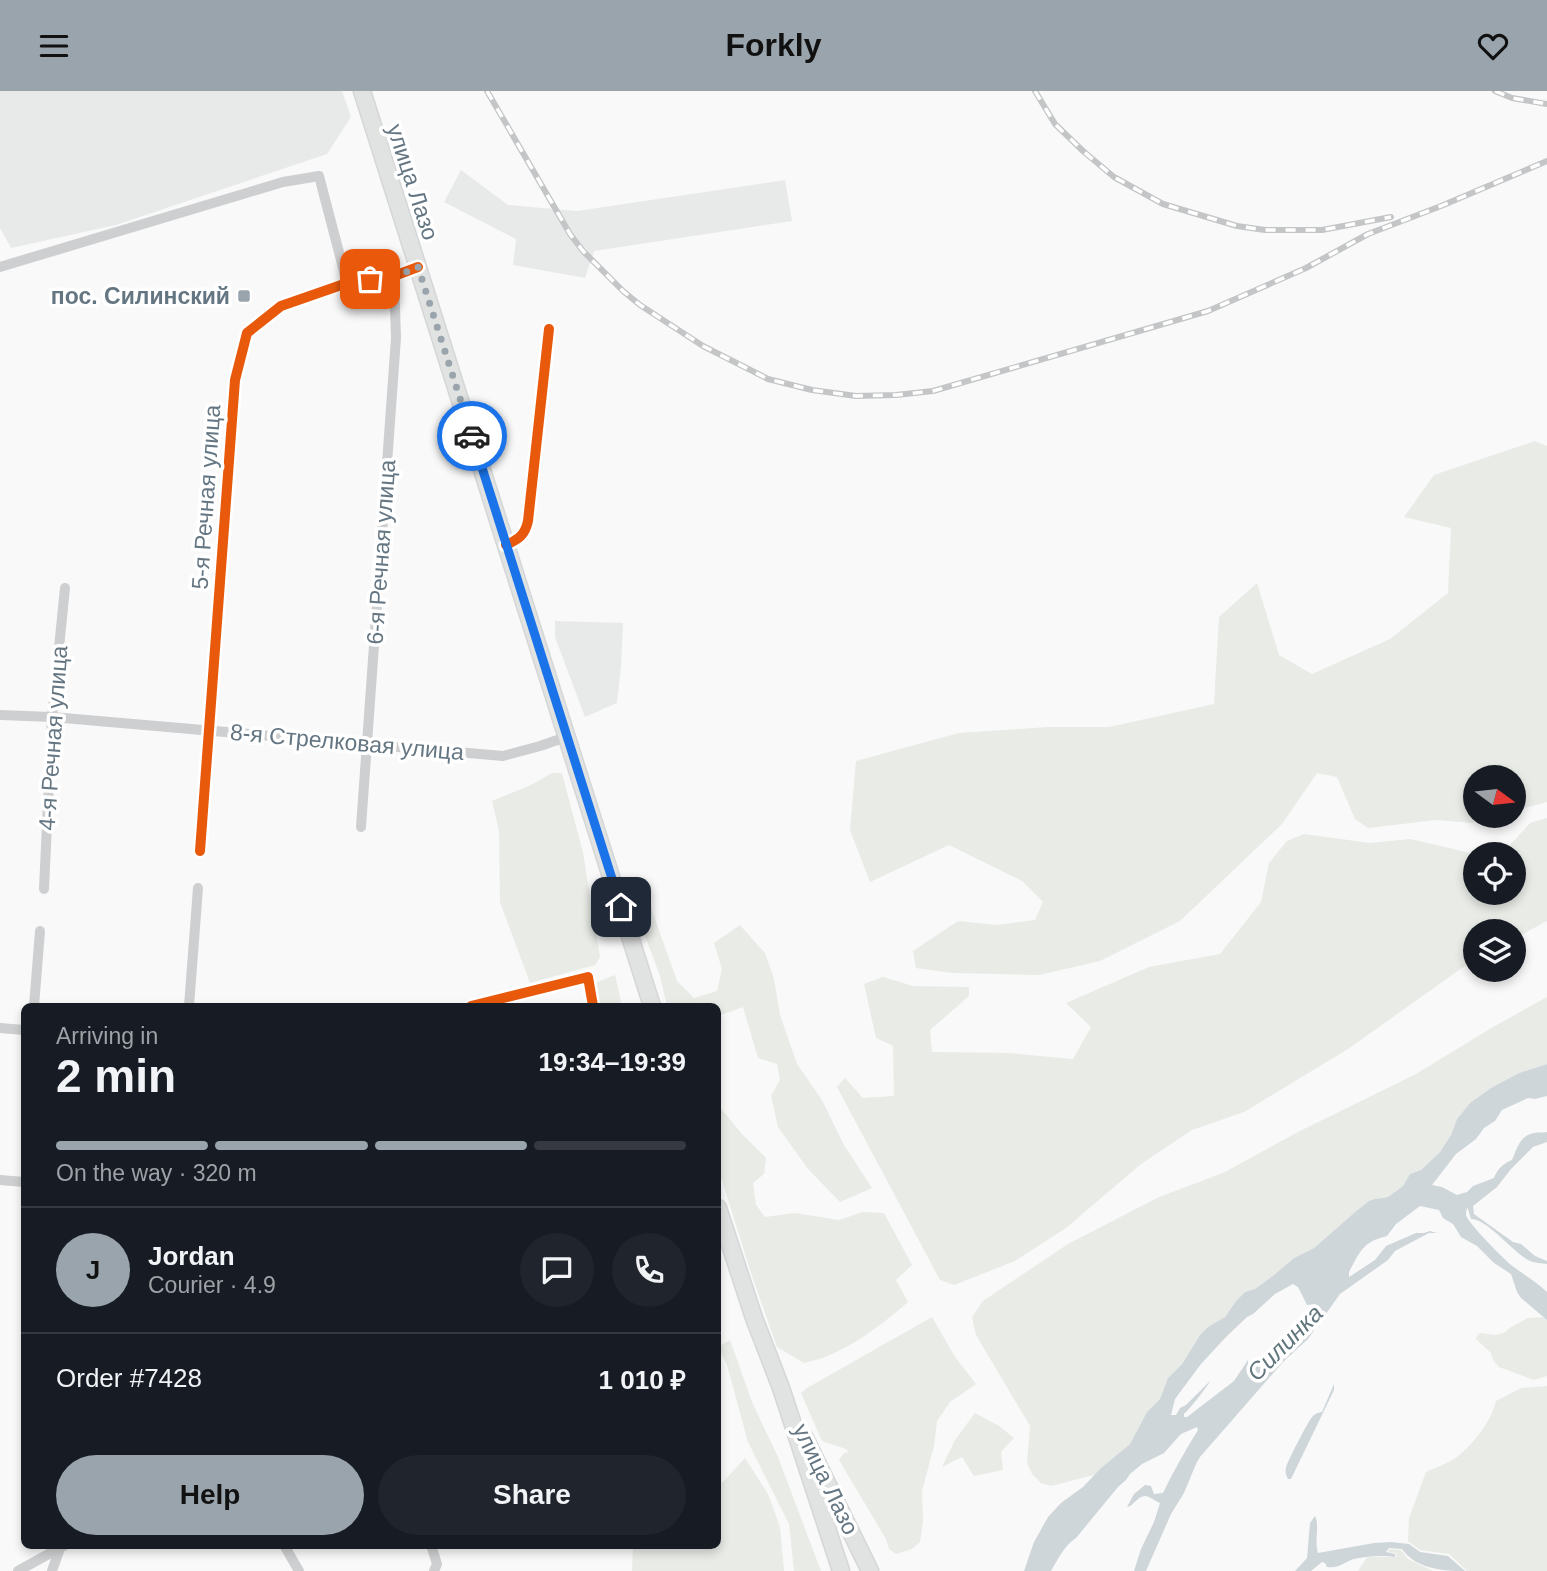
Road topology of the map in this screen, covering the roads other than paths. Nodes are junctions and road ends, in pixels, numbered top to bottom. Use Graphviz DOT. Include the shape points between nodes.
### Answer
graph roads {
  1 [pos="362,91"];
  2 [pos="0,267"];
  3 [pos="418,267"];
  4 [pos="394,277"];
  5 [pos="347,283"];
  6 [pos="549,329"];
  7 [pos="506,545"];
  8 [pos="65,588"];
  9 [pos="0,715"];
  10 [pos="52,717"];
  11 [pos="209,730"];
  12 [pos="566,737"];
  13 [pos="368,744"];
  14 [pos="361,827"];
  15 [pos="200,851"];
  16 [pos="198,888"];
  17 [pos="44,889"];
  18 [pos="40,930"];
  19 [pos="34,1003"];
  20 [pos="189,1003"];
  21 [pos="485,1003"];
  22 [pos="592,1003"];
  23 [pos="651,1003"];
  24 [pos="0,1028"];
  25 [pos="21,1030"];
  26 [pos="0,1180"];
  27 [pos="21,1182"];
  28 [pos="721,1217"];
  29 [pos="781,1388"];
  30 [pos="58,1549"];
  31 [pos="61,1549"];
  32 [pos="287,1549"];
  33 [pos="432,1549"];
  34 [pos="839,1567"];
  35 [pos="18,1571"];
  36 [pos="52,1571"];
  37 [pos="299,1571"];
  38 [pos="434,1571"];
  39 [pos="870,1571"];
  1 -- 3 [label="main road, улица Лазо"];
  2 -- 5 [label="street" via="283,182 318,176"];
  3 -- 4 [label="street, 5-я Речная улица"];
  3 -- 7 [label="main road, улица Лазо"];
  4 -- 5 [label="street, 5-я Речная улица"];
  4 -- 13 [label="street, 6-я Речная улица" via="396,338"];
  5 -- 11 [label="street, 5-я Речная улица" via="281,306 247,333 235,380"];
  6 -- 7 [label="street" via="528,520 525,533"];
  7 -- 12 [label="main road, улица Лазо"];
  8 -- 10 [label="street, 4-я Речная улица"];
  9 -- 10 [label="street, 8-я Стрелковая улица"];
  10 -- 11 [label="street, 8-я Стрелковая улица"];
  10 -- 17 [label="street, 4-я Речная улица"];
  11 -- 13 [label="street, 8-я Стрелковая улица"];
  11 -- 15 [label="street, 5-я Речная улица"];
  12 -- 13 [label="street, 8-я Стрелковая улица" via="503,756"];
  12 -- 23 [label="main road, улица Лазо"];
  13 -- 14 [label="street, 6-я Речная улица"];
  16 -- 20 [label="street"];
  18 -- 19 [label="street"];
  21 -- 22 [label="street" via="588,977"];
  24 -- 25 [label="street"];
  26 -- 27 [label="street"];
  28 -- 29 [label="main road, улица Лазо"];
  29 -- 34 [label="main road, улица Лазо"];
  29 -- 39 [label="main road, улица Лазо"];
  30 -- 35 [label="street"];
  31 -- 36 [label="street"];
  32 -- 37 [label="street"];
  33 -- 38 [label="street" via="437,1564"];
}
